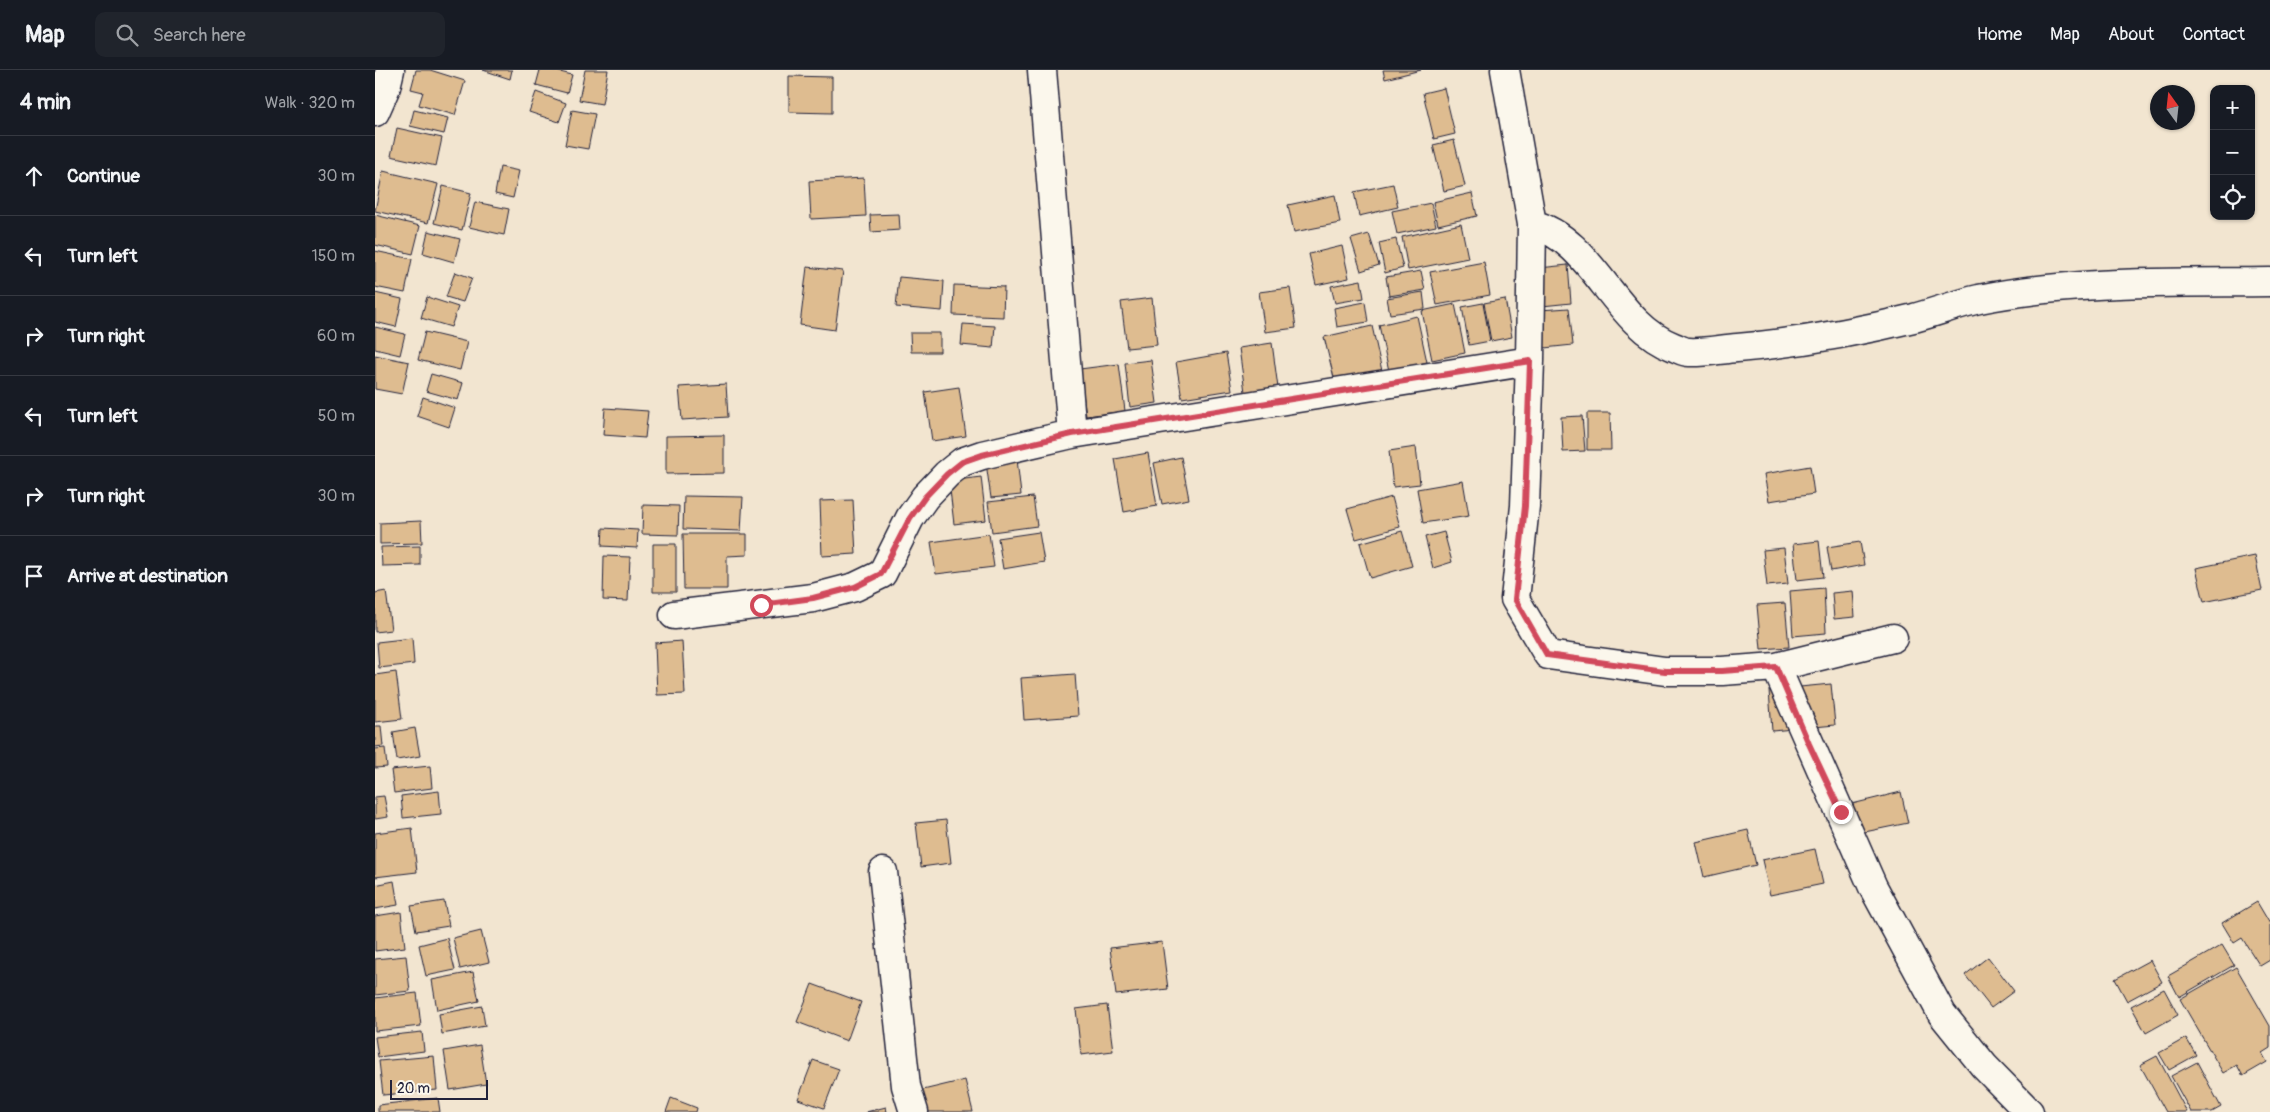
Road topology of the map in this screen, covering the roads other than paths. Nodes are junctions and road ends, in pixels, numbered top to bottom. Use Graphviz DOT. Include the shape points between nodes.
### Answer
graph roads {
  1 [pos="389,70"];
  2 [pos="1042,70"];
  3 [pos="1505,70"];
  4 [pos="375,112"];
  5 [pos="1532,224"];
  6 [pos="2270,282"];
  7 [pos="1530,361"];
  8 [pos="1072,434"];
  9 [pos="674,615"];
  10 [pos="1893,638"];
  11 [pos="1776,667"];
  12 [pos="883,872"];
  13 [pos="914,1112"];
  14 [pos="2029,1112"];
  1 -- 4 [label="street" via="386,87"];
  2 -- 8 [label="street"];
  3 -- 5 [label="street"];
  5 -- 6 [label="street" via="1544,227 1561,238 1585,261 1622,308 1657,340 1689,352 1764,346 1852,331 1914,318 1979,299 2054,289"];
  5 -- 7 [label="street"];
  7 -- 8 [label="street"];
  7 -- 11 [label="street" via="1525,506 1515,599 1547,655 1665,671"];
  8 -- 9 [label="street" via="962,462 925,497 910,518 881,574 855,587 813,598"];
  10 -- 11 [label="street"];
  11 -- 14 [label="street" via="1873,888 1942,1014 1984,1066"];
  12 -- 13 [label="street" via="906,1086"];
}
